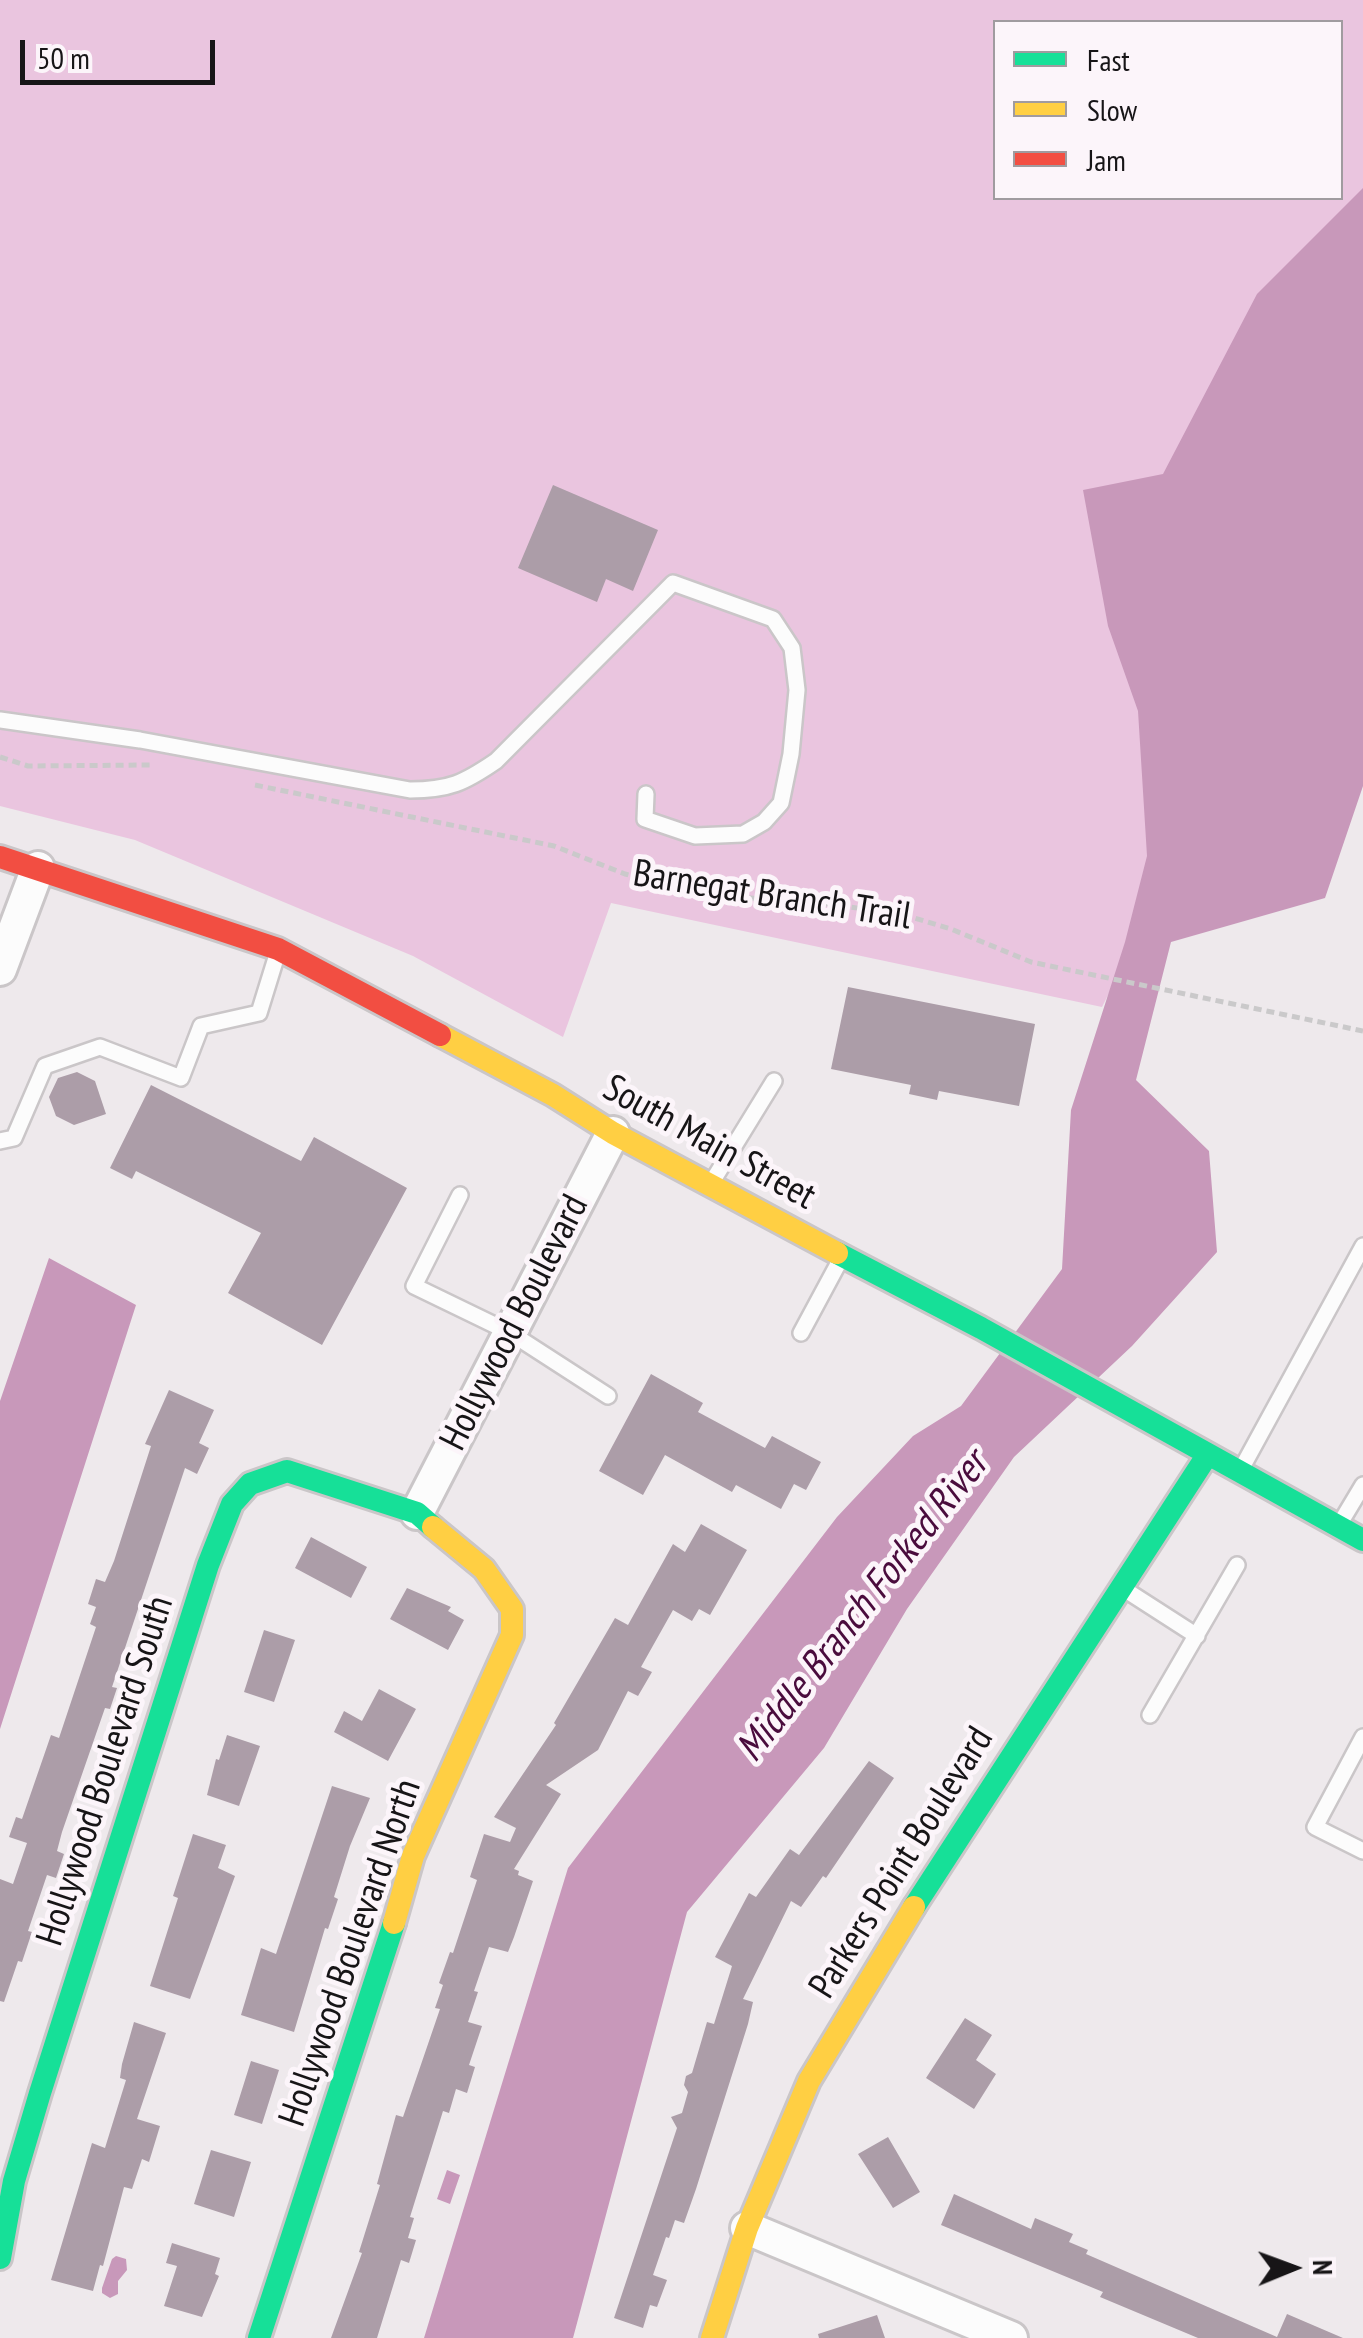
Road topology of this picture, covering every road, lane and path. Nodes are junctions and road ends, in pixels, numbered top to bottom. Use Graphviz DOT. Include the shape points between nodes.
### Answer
graph roads {
  1 [pos="0,720"];
  2 [pos="0,757"];
  3 [pos="164,767"];
  4 [pos="248,783"];
  5 [pos="646,794"];
  6 [pos="0,858"];
  7 [pos="38,868"];
  8 [pos="278,949"];
  9 [pos="0,967"];
  10 [pos="1363,1031"];
  11 [pos="774,1081"];
  12 [pos="614,1133"];
  13 [pos="0,1141"];
  14 [pos="710,1184"];
  15 [pos="460,1195"];
  16 [pos="1363,1246"];
  17 [pos="842,1256"];
  18 [pos="509,1332"];
  19 [pos="801,1333"];
  20 [pos="608,1396"];
  21 [pos="1208,1454"];
  22 [pos="1240,1472"];
  23 [pos="1363,1485"];
  24 [pos="417,1514"];
  25 [pos="1338,1526"];
  26 [pos="1363,1540"];
  27 [pos="1238,1565"];
  28 [pos="1121,1587"];
  29 [pos="1197,1636"];
  30 [pos="1150,1715"];
  31 [pos="1363,1737"];
  32 [pos="1363,1851"];
  33 [pos="747,2228"];
  34 [pos="0,2258"];
  35 [pos="259,2338"];
  36 [pos="712,2338"];
  37 [pos="1011,2338"];
  1 -- 5 [label="lane" via="441,790 496,760 672,582 772,620 792,648 797,690 780,803 743,834 695,836 644,819"];
  2 -- 3 [label="path" via="28,766"];
  4 -- 10 [label="path, Barnegat Branch Trail" via="554,846 663,884 904,915 1030,962"];
  6 -- 7 [label="main road, South Main Street"];
  7 -- 8 [label="main road, South Main Street"];
  7 -- 9 [label="street"];
  8 -- 12 [label="main road, South Main Street"];
  8 -- 13 [label="lane" via="259,1013 201,1026 181,1078 100,1047 44,1066 14,1138"];
  11 -- 14 [label="lane"];
  12 -- 14 [label="main road, South Main Street"];
  12 -- 18 [label="street, Hollywood Boulevard"];
  14 -- 17 [label="main road, South Main Street"];
  15 -- 18 [label="lane" via="414,1286"];
  16 -- 22 [label="lane"];
  17 -- 19 [label="lane"];
  17 -- 21 [label="main road, South Main Street"];
  18 -- 20 [label="lane"];
  18 -- 24 [label="street, Hollywood Boulevard"];
  21 -- 22 [label="main road, South Main Street"];
  21 -- 28 [label="main road, Parkers Point Boulevard"];
  22 -- 25 [label="main road, South Main Street"];
  23 -- 25 [label="lane"];
  24 -- 34 [label="main road, Hollywood Boulevard South" via="287,1471 250,1484 232,1504 40,2093"];
  24 -- 35 [label="main road, Hollywood Boulevard North" via="484,1569 512,1609 512,1634 413,1856"];
  25 -- 26 [label="main road, South Main Street"];
  27 -- 29 [label="lane"];
  28 -- 29 [label="lane"];
  28 -- 33 [label="main road, Parkers Point Boulevard" via="940,1864 809,2081"];
  29 -- 30 [label="lane"];
  31 -- 32 [label="lane" via="1315,1827"];
  33 -- 36 [label="main road, Parkers Point Boulevard"];
  33 -- 37 [label="street"];
}
